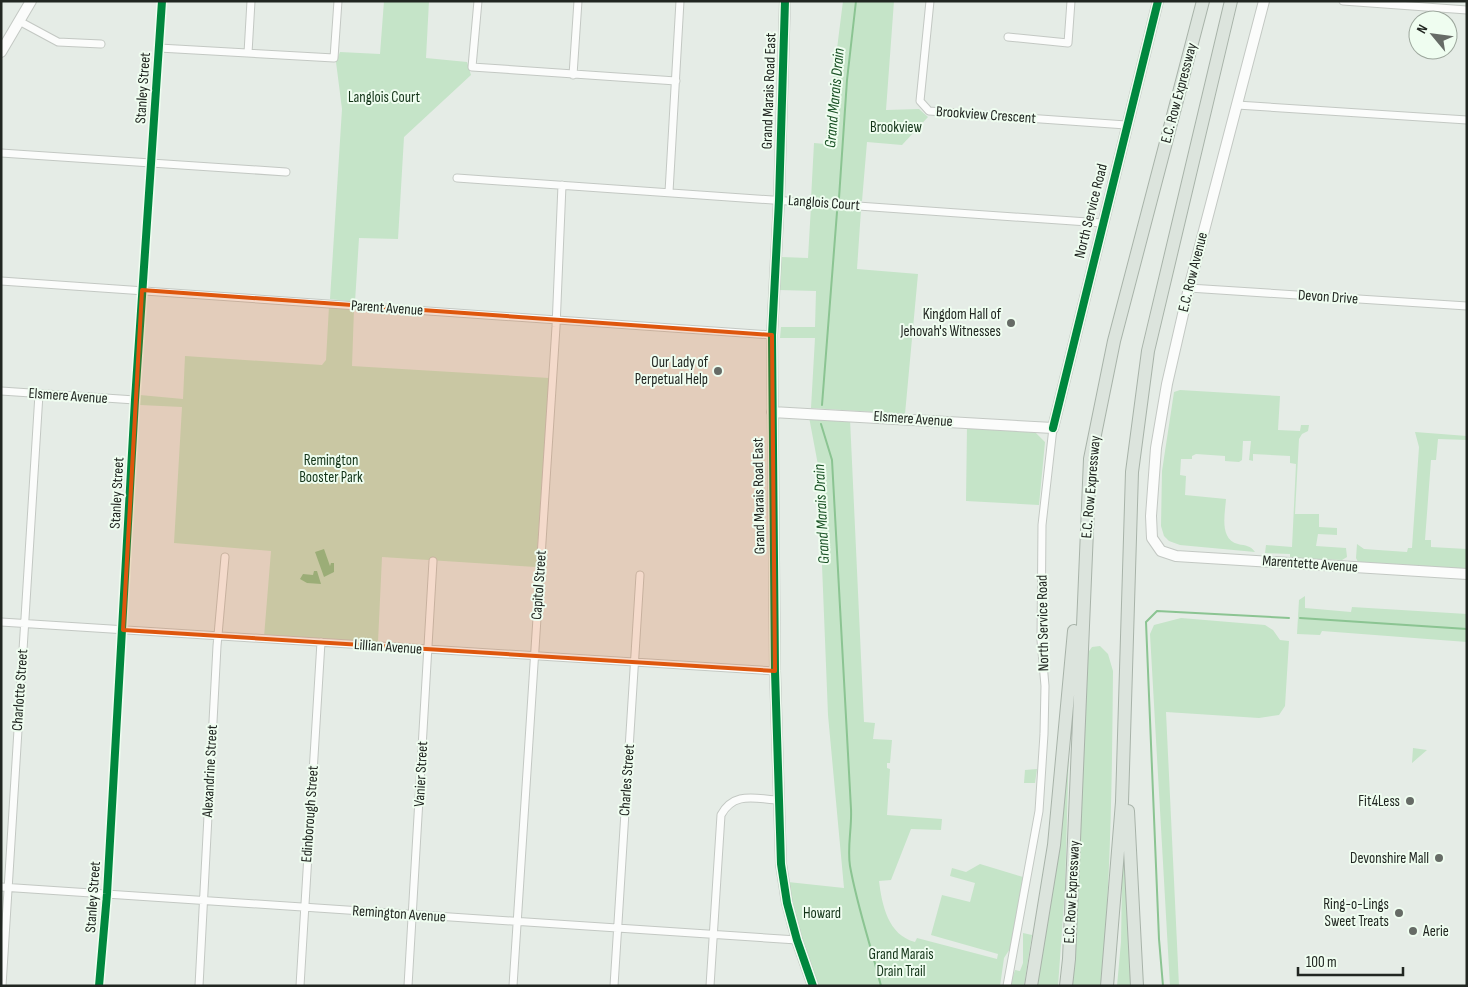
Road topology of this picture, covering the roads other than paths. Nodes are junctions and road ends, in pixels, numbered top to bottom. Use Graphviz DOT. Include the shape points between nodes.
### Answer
graph roads {
  1 [pos="31,1"];
  2 [pos="162,1"];
  3 [pos="251,1"];
  4 [pos="338,1"];
  5 [pos="478,1"];
  6 [pos="578,1"];
  7 [pos="680,1"];
  8 [pos="785,1"];
  9 [pos="930,1"];
  10 [pos="1071,1"];
  11 [pos="1158,1"];
  12 [pos="1203,1"];
  13 [pos="1231,1"];
  14 [pos="1264,1"];
  15 [pos="1344,1"];
  16 [pos="1467,10"];
  17 [pos="19,20"];
  18 [pos="1008,37"];
  19 [pos="101,44"];
  20 [pos="159,48"];
  21 [pos="1,52"];
  22 [pos="248,53"];
  23 [pos="573,75"];
  24 [pos="676,81"];
  25 [pos="1237,104"];
  26 [pos="1467,120"];
  27 [pos="1126,125"];
  28 [pos="1,153"];
  29 [pos="152,164"];
  30 [pos="286,172"];
  31 [pos="457,178"];
  32 [pos="562,185"];
  33 [pos="670,192"];
  34 [pos="780,200"];
  35 [pos="1102,223"];
  36 [pos="1,281"];
  37 [pos="1189,288"];
  38 [pos="142,290"];
  39 [pos="1467,306"];
  40 [pos="554,319"];
  41 [pos="772,335"];
  42 [pos="1,391"];
  43 [pos="39,394"];
  44 [pos="136,400"];
  45 [pos="772,412"];
  46 [pos="1053,428"];
  47 [pos="1090,460"];
  48 [pos="1156,547"];
  49 [pos="225,557"];
  50 [pos="433,561"];
  51 [pos="1467,574"];
  52 [pos="640,575"];
  53 [pos="1,622"];
  54 [pos="24,624"];
  55 [pos="123,630"];
  56 [pos="218,636"];
  57 [pos="321,642"];
  58 [pos="428,649"];
  59 [pos="534,656"];
  60 [pos="634,662"];
  61 [pos="775,671"];
  62 [pos="1125,712"];
  63 [pos="779,800"];
  64 [pos="5,887"];
  65 [pos="107,894"];
  66 [pos="203,900"];
  67 [pos="304,907"];
  68 [pos="412,914"];
  69 [pos="517,922"];
  70 [pos="618,928"];
  71 [pos="713,935"];
  72 [pos="796,940"];
  73 [pos="2,986"];
  74 [pos="99,986"];
  75 [pos="199,986"];
  76 [pos="300,986"];
  77 [pos="408,986"];
  78 [pos="513,986"];
  79 [pos="614,986"];
  80 [pos="710,986"];
  81 [pos="814,986"];
  82 [pos="1007,986"];
  83 [pos="1032,986"];
  84 [pos="1066,986"];
  85 [pos="1107,986"];
  86 [pos="1137,986"];
  1 -- 17 [label="street"];
  2 -- 20 [label="street, Stanley Street"];
  3 -- 22 [label="street"];
  4 -- 22 [label="street" via="334,58"];
  5 -- 23 [label="street" via="472,67"];
  6 -- 23 [label="street"];
  7 -- 24 [label="street"];
  8 -- 34 [label="street, Grand Marais Road East"];
  9 -- 27 [label="street, Brookview Crescent" via="920,101 929,111"];
  10 -- 18 [label="street" via="1068,42"];
  11 -- 27 [label="street, North Service Road"];
  12 -- 47 [label="highway, E.C. Row Expressway" via="1114,341"];
  13 -- 62 [label="highway, E.C. Row Expressway" via="1148,350 1132,472"];
  14 -- 25 [label="street, E.C. Row Avenue"];
  15 -- 16 [label="street"];
  17 -- 19 [label="street" via="58,42"];
  17 -- 21 [label="street"];
  20 -- 22 [label="street"];
  20 -- 29 [label="street, Stanley Street"];
  23 -- 24 [label="street"];
  24 -- 33 [label="street"];
  25 -- 26 [label="street"];
  25 -- 37 [label="street, E.C. Row Avenue"];
  27 -- 35 [label="street, North Service Road"];
  28 -- 29 [label="street"];
  29 -- 30 [label="street"];
  29 -- 38 [label="street, Stanley Street"];
  31 -- 32 [label="street, Langlois Court"];
  32 -- 33 [label="street, Langlois Court"];
  32 -- 40 [label="street, Capitol Street"];
  33 -- 34 [label="street, Langlois Court"];
  34 -- 35 [label="street, Langlois Court"];
  34 -- 41 [label="street, Grand Marais Road East"];
  35 -- 46 [label="street, North Service Road"];
  36 -- 38 [label="street, Parent Avenue"];
  37 -- 39 [label="street, Devon Drive"];
  37 -- 48 [label="street, E.C. Row Avenue" via="1166,384 1156,448 1150,516"];
  38 -- 40 [label="street, Parent Avenue"];
  38 -- 44 [label="street, Stanley Street"];
  40 -- 41 [label="street, Parent Avenue"];
  40 -- 59 [label="street, Capitol Street"];
  41 -- 45 [label="street, Grand Marais Road East"];
  42 -- 43 [label="street, Elsmere Avenue"];
  43 -- 44 [label="street, Elsmere Avenue"];
  43 -- 54 [label="street, Charlotte Street"];
  44 -- 55 [label="street, Stanley Street"];
  45 -- 46 [label="street, Elsmere Avenue"];
  45 -- 61 [label="street, Grand Marais Road East"];
  46 -- 82 [label="street, North Service Road" via="1042,524 1044,734 1039,811"];
  47 -- 83 [label="highway" via="1054,845"];
  47 -- 84 [label="highway, E.C. Row Expressway"];
  48 -- 51 [label="street, Marentette Avenue" via="1176,556"];
  49 -- 56 [label="street, Alexandrine Street"];
  50 -- 58 [label="street, Vanier Street"];
  52 -- 60 [label="street, Charles Street"];
  53 -- 54 [label="street, Lillian Avenue"];
  54 -- 55 [label="street, Lillian Avenue"];
  54 -- 64 [label="street, Charlotte Street"];
  55 -- 56 [label="street, Lillian Avenue"];
  55 -- 65 [label="street, Stanley Street"];
  56 -- 57 [label="street, Lillian Avenue"];
  56 -- 66 [label="street, Alexandrine Street"];
  57 -- 58 [label="street, Lillian Avenue"];
  57 -- 67 [label="street, Edinborough Street"];
  58 -- 59 [label="street, Lillian Avenue"];
  58 -- 68 [label="street, Vanier Street"];
  59 -- 60 [label="street, Lillian Avenue"];
  59 -- 69 [label="street, Capitol Street"];
  60 -- 61 [label="street, Lillian Avenue"];
  60 -- 70 [label="street, Charles Street"];
  61 -- 63 [label="street, Grand Marais Road East"];
  62 -- 85 [label="highway, E.C. Row Expressway" via="1122,802"];
  62 -- 86 [label="highway"];
  63 -- 71 [label="street" via="735,800 727,804 721,815"];
  63 -- 72 [label="street, Grand Marais Road East" via="781,864"];
  64 -- 65 [label="street, Remington Avenue"];
  64 -- 73 [label="street, Charlotte Street"];
  65 -- 66 [label="street, Remington Avenue"];
  65 -- 74 [label="street, Stanley Street"];
  66 -- 67 [label="street, Remington Avenue"];
  66 -- 75 [label="street, Alexandrine Street"];
  67 -- 68 [label="street, Remington Avenue"];
  67 -- 76 [label="street, Edinborough Street"];
  68 -- 69 [label="street, Remington Avenue"];
  68 -- 77 [label="street, Vanier Street"];
  69 -- 70 [label="street, Remington Avenue"];
  69 -- 78 [label="street, Capitol Street"];
  70 -- 71 [label="street, Remington Avenue"];
  70 -- 79 [label="street, Charles Street"];
  71 -- 72 [label="street, Remington Avenue"];
  71 -- 80 [label="street"];
  72 -- 81 [label="street, Grand Marais Road East"];
}
